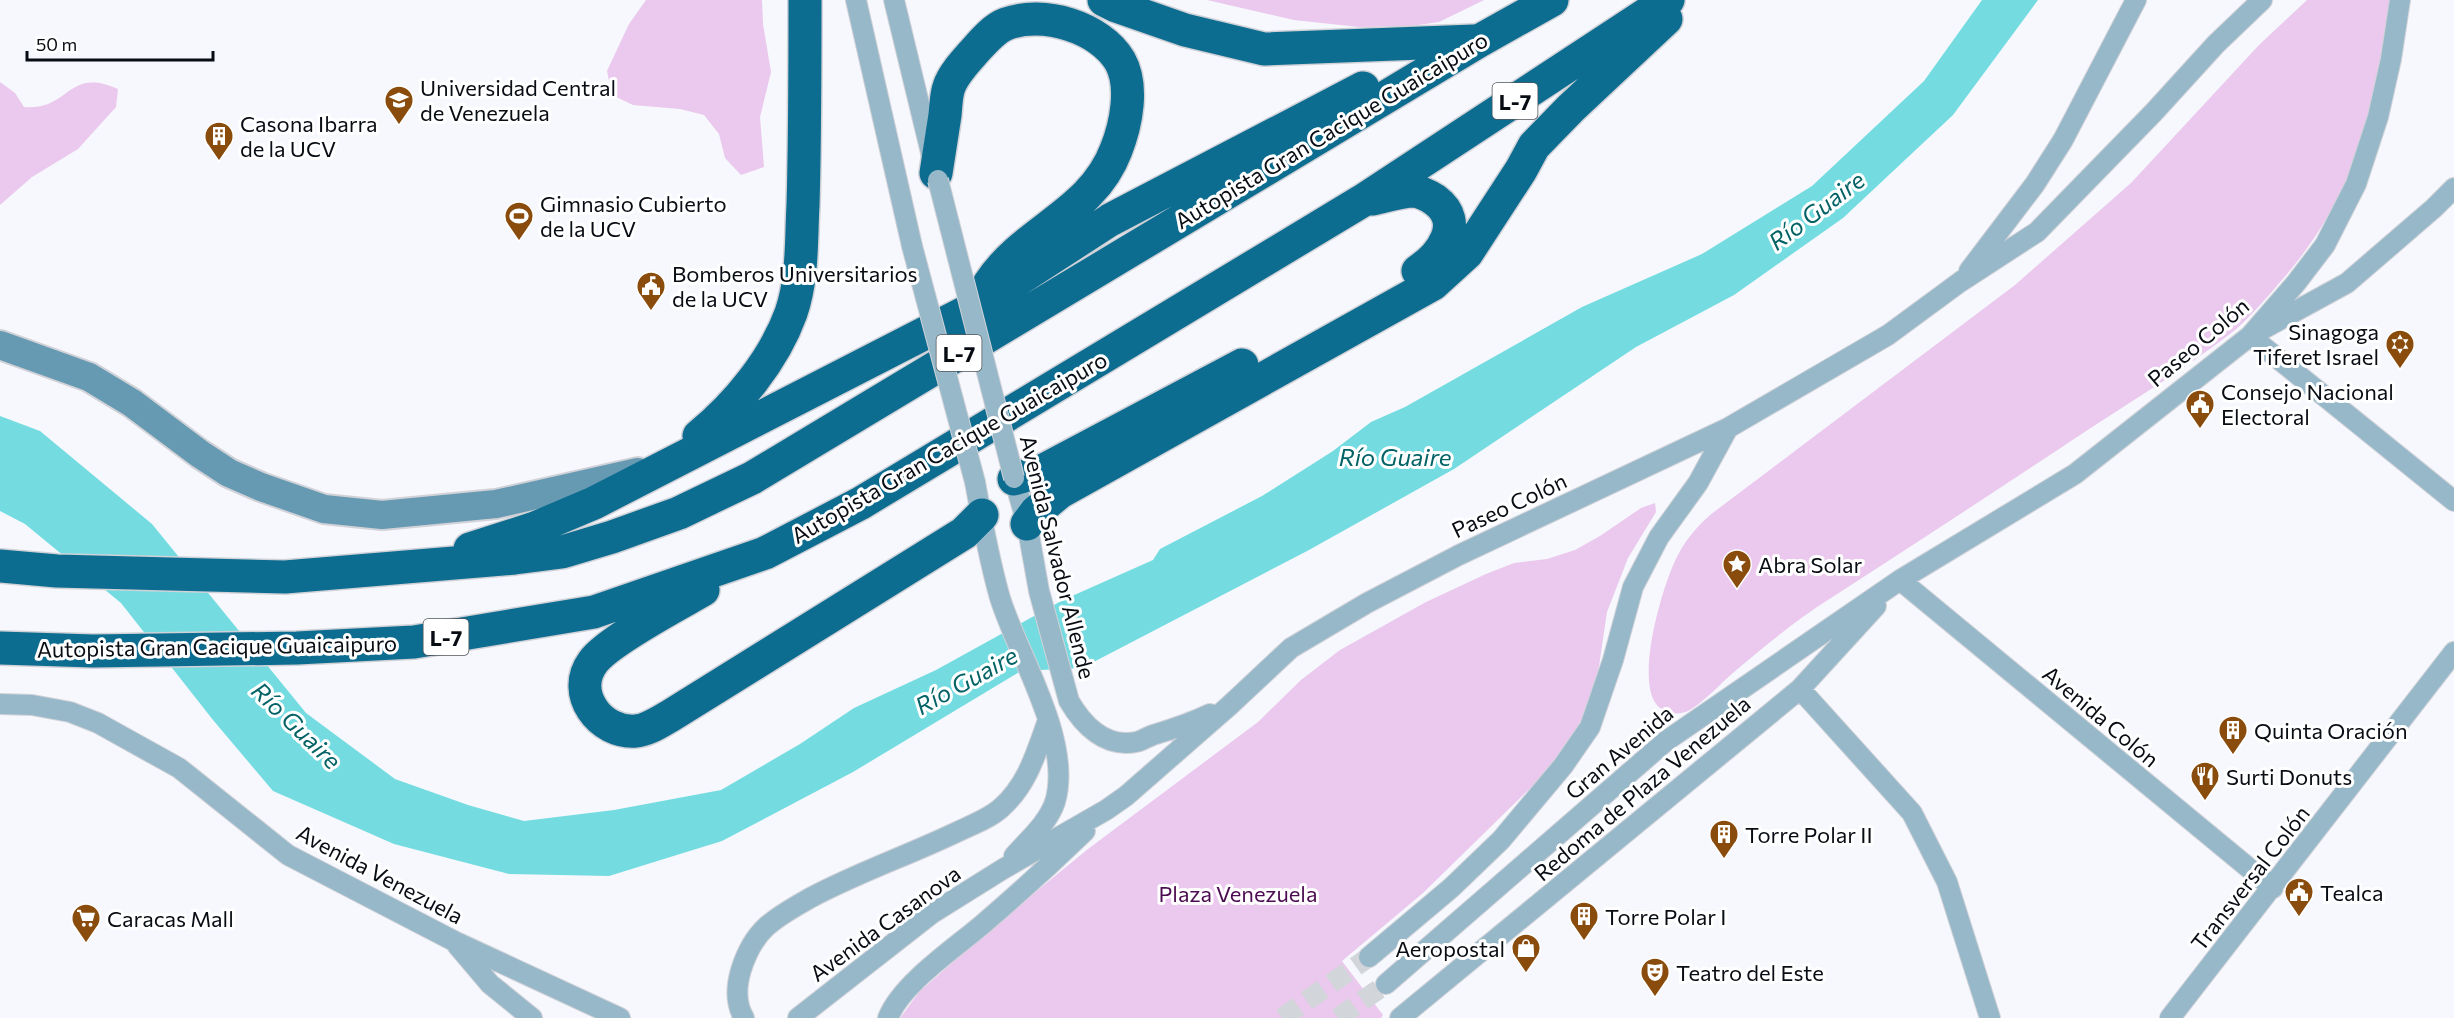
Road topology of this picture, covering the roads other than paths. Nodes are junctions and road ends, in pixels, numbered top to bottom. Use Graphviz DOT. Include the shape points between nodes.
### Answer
graph roads {
  1 [pos="805,0"];
  2 [pos="856,0"];
  3 [pos="894,0"];
  4 [pos="1104,0"];
  5 [pos="1144,0"];
  6 [pos="1552,0"];
  7 [pos="1668,0"];
  8 [pos="1686,0"];
  9 [pos="2136,0"];
  10 [pos="2262,0"];
  11 [pos="2400,0"];
  12 [pos="1479,41"];
  13 [pos="1342,47"];
  14 [pos="937,177"];
  15 [pos="2454,188"];
  16 [pos="1362,201"];
  17 [pos="1960,282"];
  18 [pos="974,308"];
  19 [pos="2250,336"];
  20 [pos="0,345"];
  21 [pos="1728,428"];
  22 [pos="660,468"];
  23 [pos="1014,478"];
  24 [pos="2454,501"];
  25 [pos="982,515"];
  26 [pos="1027,524"];
  27 [pos="765,553"];
  28 [pos="0,566"];
  29 [pos="403,567"];
  30 [pos="1900,580"];
  31 [pos="0,648"];
  32 [pos="96,651"];
  33 [pos="2454,652"];
  34 [pos="0,655"];
  35 [pos="0,666"];
  36 [pos="1800,688"];
  37 [pos="0,704"];
  38 [pos="1229,706"];
  39 [pos="1048,720"];
  40 [pos="1106,810"];
  41 [pos="1003,869"];
  42 [pos="2273,888"];
  43 [pos="454,941"];
  44 [pos="1369,957"];
  45 [pos="1386,984"];
  46 [pos="532,1018"];
  47 [pos="620,1018"];
  48 [pos="744,1018"];
  49 [pos="798,1018"];
  50 [pos="888,1018"];
  51 [pos="1400,1018"];
  52 [pos="1990,1018"];
  53 [pos="2170,1018"];
  1 -- 22 [label="highway" via="800,274 790,314 771,354 721,418"];
  2 -- 25 [label="street, bridge" via="912,246"];
  3 -- 14 [label="street, Avenida Salvador Allende"];
  4 -- 13 [label="highway" via="1185,30 1264,49"];
  5 -- 13 [label="highway" via="1267,36"];
  6 -- 12 [label="highway, Autopista Gran Cacique Guaicaipuro / L-7"];
  7 -- 16 [label="highway, Autopista Gran Cacique Guaicaipuro / L-7"];
  8 -- 26 [label="highway" via="1534,146 1467,253 1433,284 1060,492"];
  9 -- 17 [label="street, Paseo Colón" via="2063,140"];
  10 -- 17 [label="street, Paseo Colón" via="2037,232"];
  11 -- 19 [label="street, Paseo Colón" via="2378,117 2356,183 2325,245"];
  12 -- 13 [label="highway"];
  12 -- 18 [label="highway" via="1447,51 1311,113 1110,220"];
  12 -- 29 [label="highway, Autopista Gran Cacique Guaicaipuro / L-7" via="752,478 679,513 562,552"];
  14 -- 18 [label="highway" via="949,87 986,38 1006,24 1052,21 1083,28 1120,61 1126,79 1124,124 1103,178 1080,204 1022,249 995,276"];
  14 -- 23 [label="street, Avenida Salvador Allende, bridge"];
  15 -- 19 [label="street" via="2347,283"];
  16 -- 23 [label="highway" via="1415,191 1426,194 1448,213 1446,244 1431,263 1415,273 1042,471"];
  16 -- 27 [label="highway, Autopista Gran Cacique Guaicaipuro / L-7" via="861,503"];
  17 -- 21 [label="street, Paseo Colón" via="1888,335"];
  18 -- 22 [label="highway"];
  19 -- 24 [label="street"];
  19 -- 30 [label="street, Paseo Colón" via="2074,474"];
  20 -- 22 [label="main road" via="89,377 229,473 324,509 382,515 495,504"];
  21 -- 38 [label="street, Paseo Colón" via="1459,555 1367,603 1291,648"];
  21 -- 44 [label="street, Gran Avenida" via="1698,483 1659,537 1633,587 1590,727 1501,840"];
  22 -- 29 [label="highway" via="535,528"];
  23 -- 26 [label="street, Avenida Salvador Allende"];
  25 -- 27 [label="highway" via="964,533 670,717 636,730 621,729 597,717 586,698 585,681 589,668 602,652"];
  25 -- 39 [label="street" via="1000,597"];
  26 -- 38 [label="street, Avenida Salvador Allende" via="1039,591 1069,701 1089,729 1121,743 1137,742"];
  27 -- 32 [label="highway, Autopista Gran Cacique Guaicaipuro / L-7" via="594,612 414,642"];
  28 -- 29 [label="highway, Autopista Gran Cacique Guaicaipuro / L-7" via="285,577"];
  30 -- 36 [label="street, Redoma de Plaza Venezuela"];
  30 -- 42 [label="street, Avenida Colón"];
  30 -- 45 [label="street, Gran Avenida" via="1666,741"];
  31 -- 32 [label="highway, Autopista Gran Cacique Guaicaipuro / L-7"];
  32 -- 34 [label="highway"];
  32 -- 35 [label="highway" via="43,663"];
  33 -- 42 [label="street, Transversal Colón"];
  36 -- 51 [label="street, Redoma de Plaza Venezuela"];
  36 -- 52 [label="street" via="1911,813 1947,882"];
  37 -- 43 [label="street, Avenida Venezuela" via="70,712 98,723 179,768 288,855"];
  38 -- 40 [label="street, Paseo Colón"];
  39 -- 41 [label="street, Avenida Casanova" via="1059,758 1055,802 1046,820"];
  39 -- 48 [label="street" via="1020,789 1000,809 923,848 850,876 766,927 747,952 739,977 738,1008"];
  40 -- 41 [label="street, Avenida Casanova"];
  40 -- 50 [label="street" via="1046,868 924,973"];
  41 -- 49 [label="street, Avenida Casanova" via="931,914"];
  42 -- 53 [label="street, Transversal Colón"];
  43 -- 46 [label="street" via="490,984"];
  43 -- 47 [label="street, Avenida Venezuela"];
}
